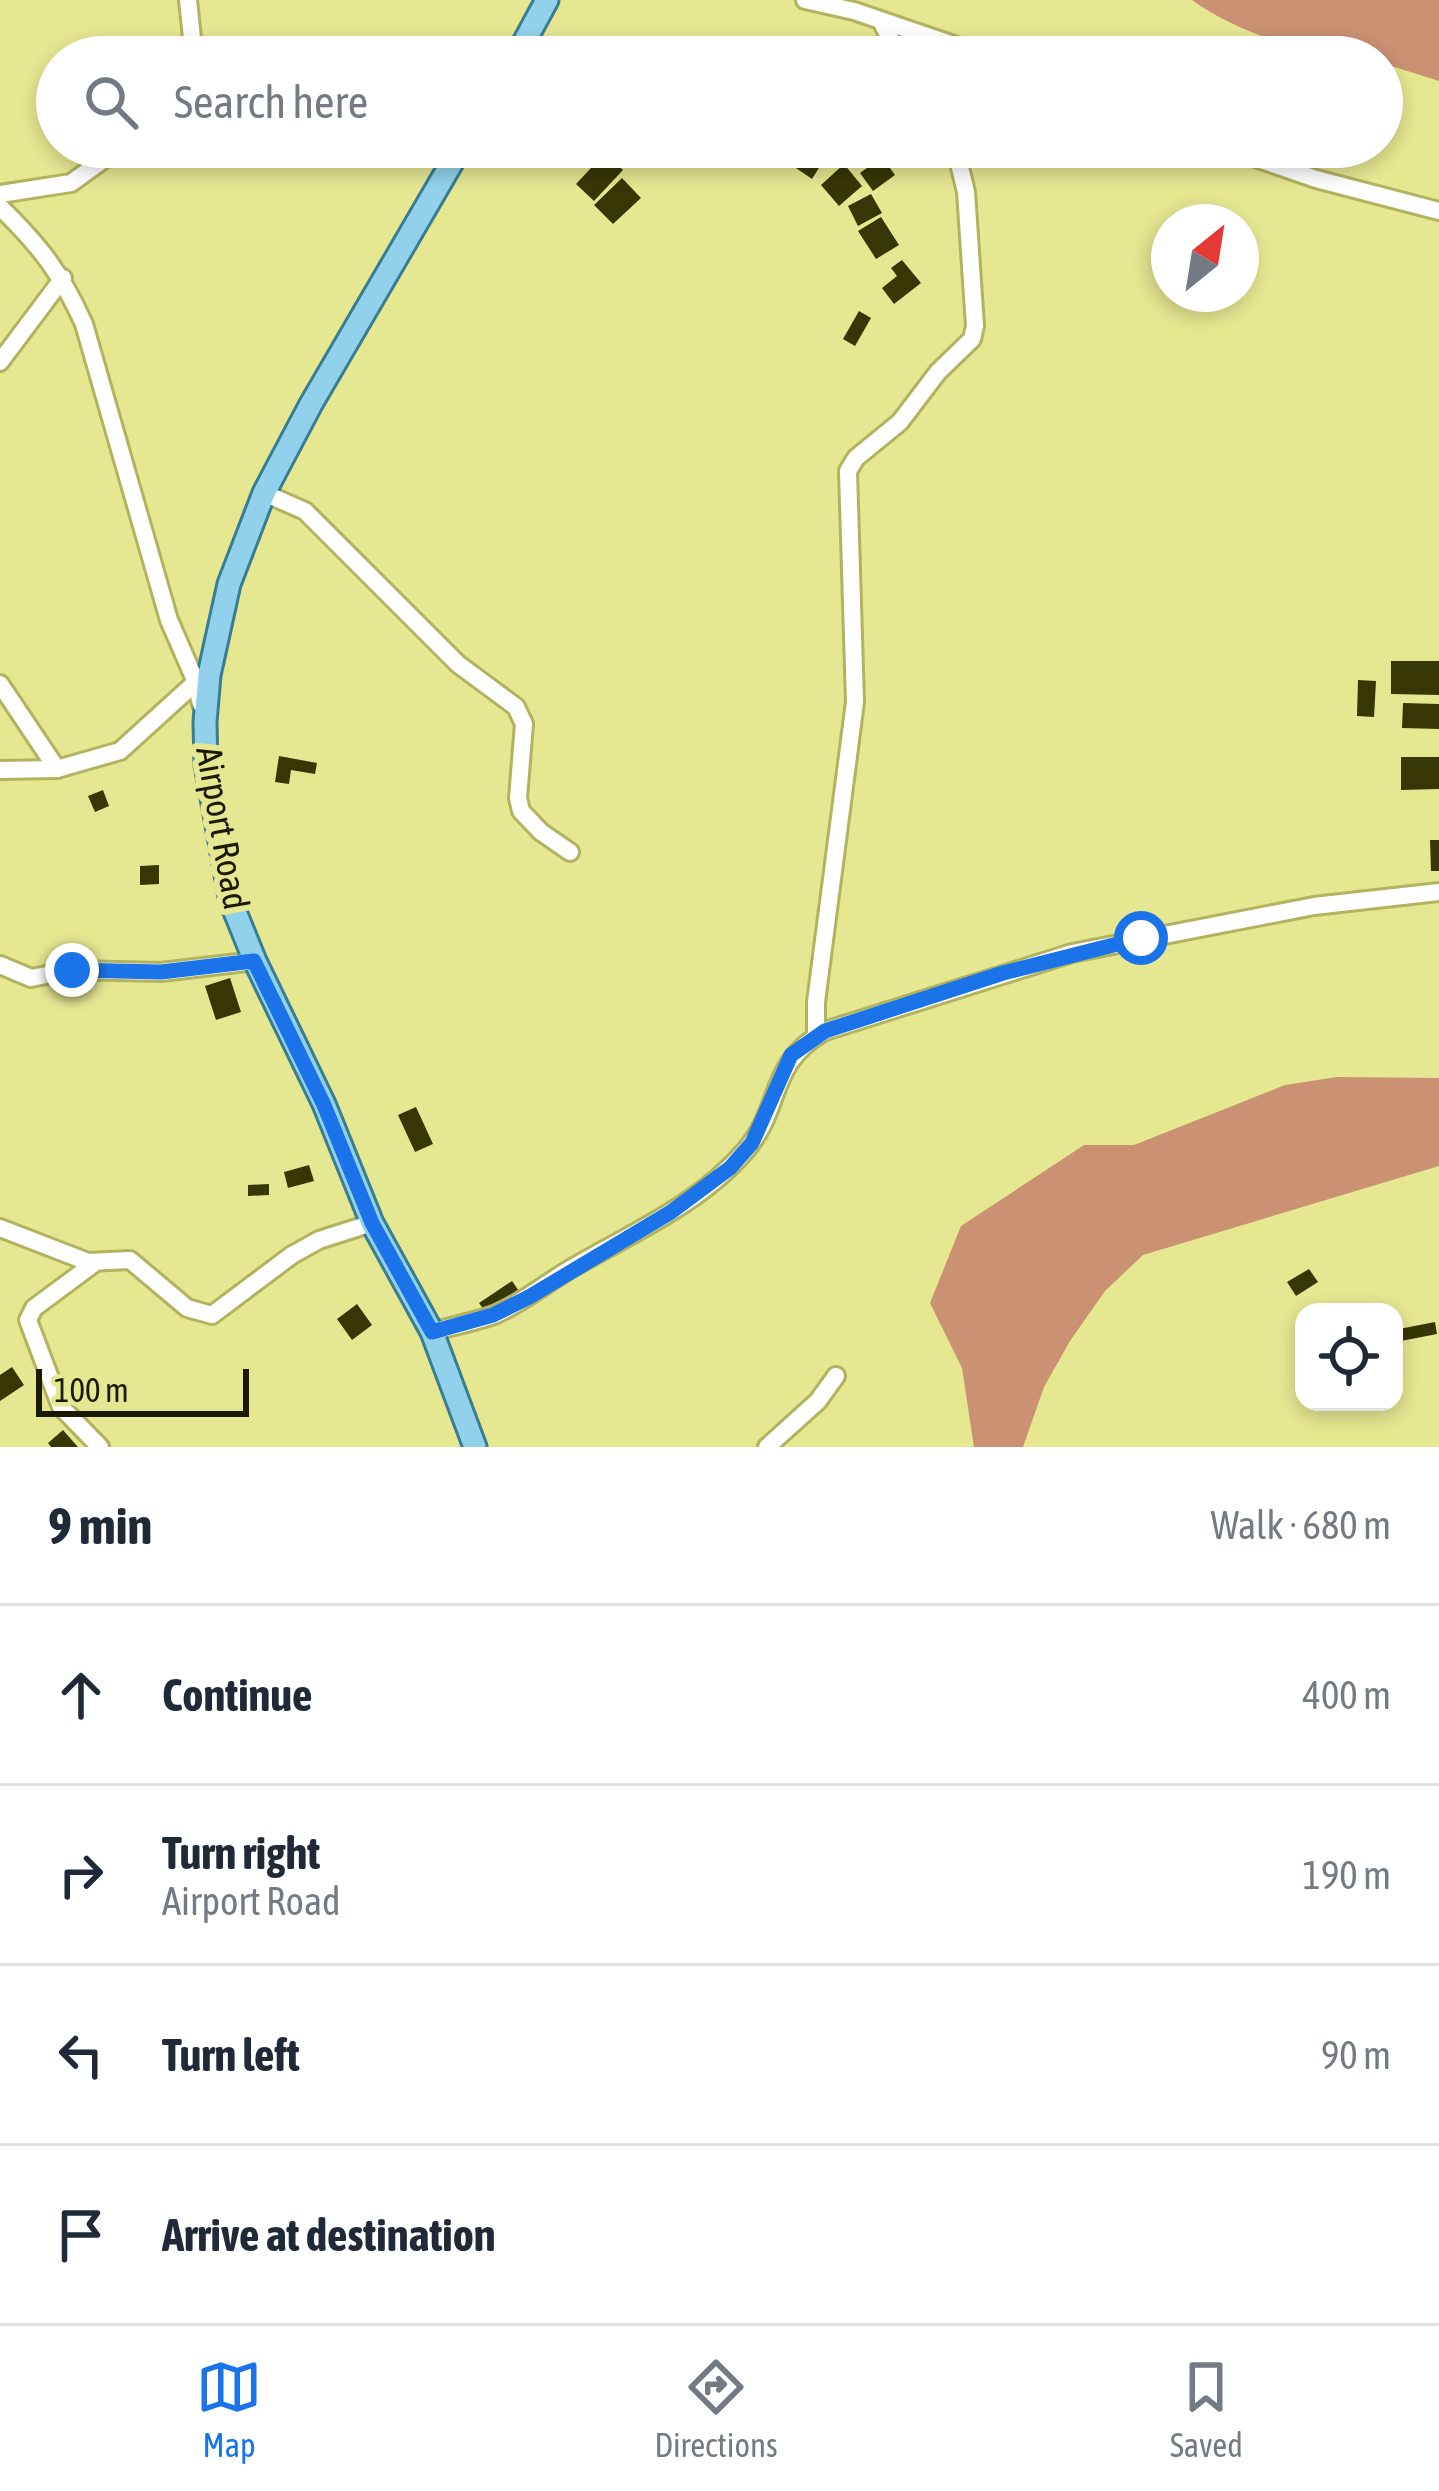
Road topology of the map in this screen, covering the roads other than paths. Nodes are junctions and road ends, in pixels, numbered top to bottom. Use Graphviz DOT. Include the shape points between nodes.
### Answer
graph roads {
  1 [pos="188,0"];
  2 [pos="547,0"];
  3 [pos="805,0"];
  4 [pos="881,21"];
  5 [pos="192,36"];
  6 [pos="528,36"];
  7 [pos="889,36"];
  8 [pos="926,36"];
  9 [pos="92,168"];
  10 [pos="449,168"];
  11 [pos="960,168"];
  12 [pos="1286,168"];
  13 [pos="0,194"];
  14 [pos="0,206"];
  15 [pos="1439,211"];
  16 [pos="63,278"];
  17 [pos="0,362"];
  18 [pos="264,493"];
  19 [pos="196,682"];
  20 [pos="0,684"];
  21 [pos="205,722"];
  22 [pos="57,769"];
  23 [pos="0,770"];
  24 [pos="570,852"];
  25 [pos="1439,892"];
  26 [pos="254,961"];
  27 [pos="0,965"];
  28 [pos="816,1036"];
  29 [pos="372,1223"];
  30 [pos="0,1228"];
  31 [pos="96,1262"];
  32 [pos="432,1332"];
  33 [pos="836,1376"];
  34 [pos="100,1447"];
  35 [pos="475,1447"];
  36 [pos="767,1447"];
  1 -- 5 [label="street"];
  2 -- 6 [label="main road"];
  3 -- 4 [label="street"];
  4 -- 7 [label="street"];
  4 -- 8 [label="street"];
  9 -- 13 [label="street" via="71,183"];
  10 -- 18 [label="main road, Airport Road"];
  11 -- 28 [label="street" via="972,339 848,471 855,702"];
  12 -- 15 [label="street"];
  14 -- 16 [label="street"];
  16 -- 17 [label="street"];
  16 -- 19 [label="street"];
  18 -- 21 [label="main road, Airport Road" via="229,584"];
  18 -- 24 [label="street" via="305,511 458,664 517,707 524,724 521,811"];
  19 -- 21 [label="street"];
  19 -- 22 [label="street" via="120,751"];
  20 -- 22 [label="street"];
  21 -- 26 [label="main road, Airport Road" via="218,844"];
  22 -- 23 [label="street"];
  25 -- 28 [label="street" via="1315,906 1072,953"];
  26 -- 27 [label="street" via="31,978"];
  26 -- 29 [label="main road, Airport Road"];
  28 -- 32 [label="street" via="791,1055 752,1143 730,1168 529,1297"];
  29 -- 31 [label="street" via="292,1255 212,1315 187,1308 130,1260"];
  29 -- 32 [label="main road, Airport Road"];
  30 -- 31 [label="street"];
  31 -- 34 [label="street" via="28,1320 61,1406"];
  32 -- 35 [label="main road, Airport Road"];
  33 -- 36 [label="street"];
}
